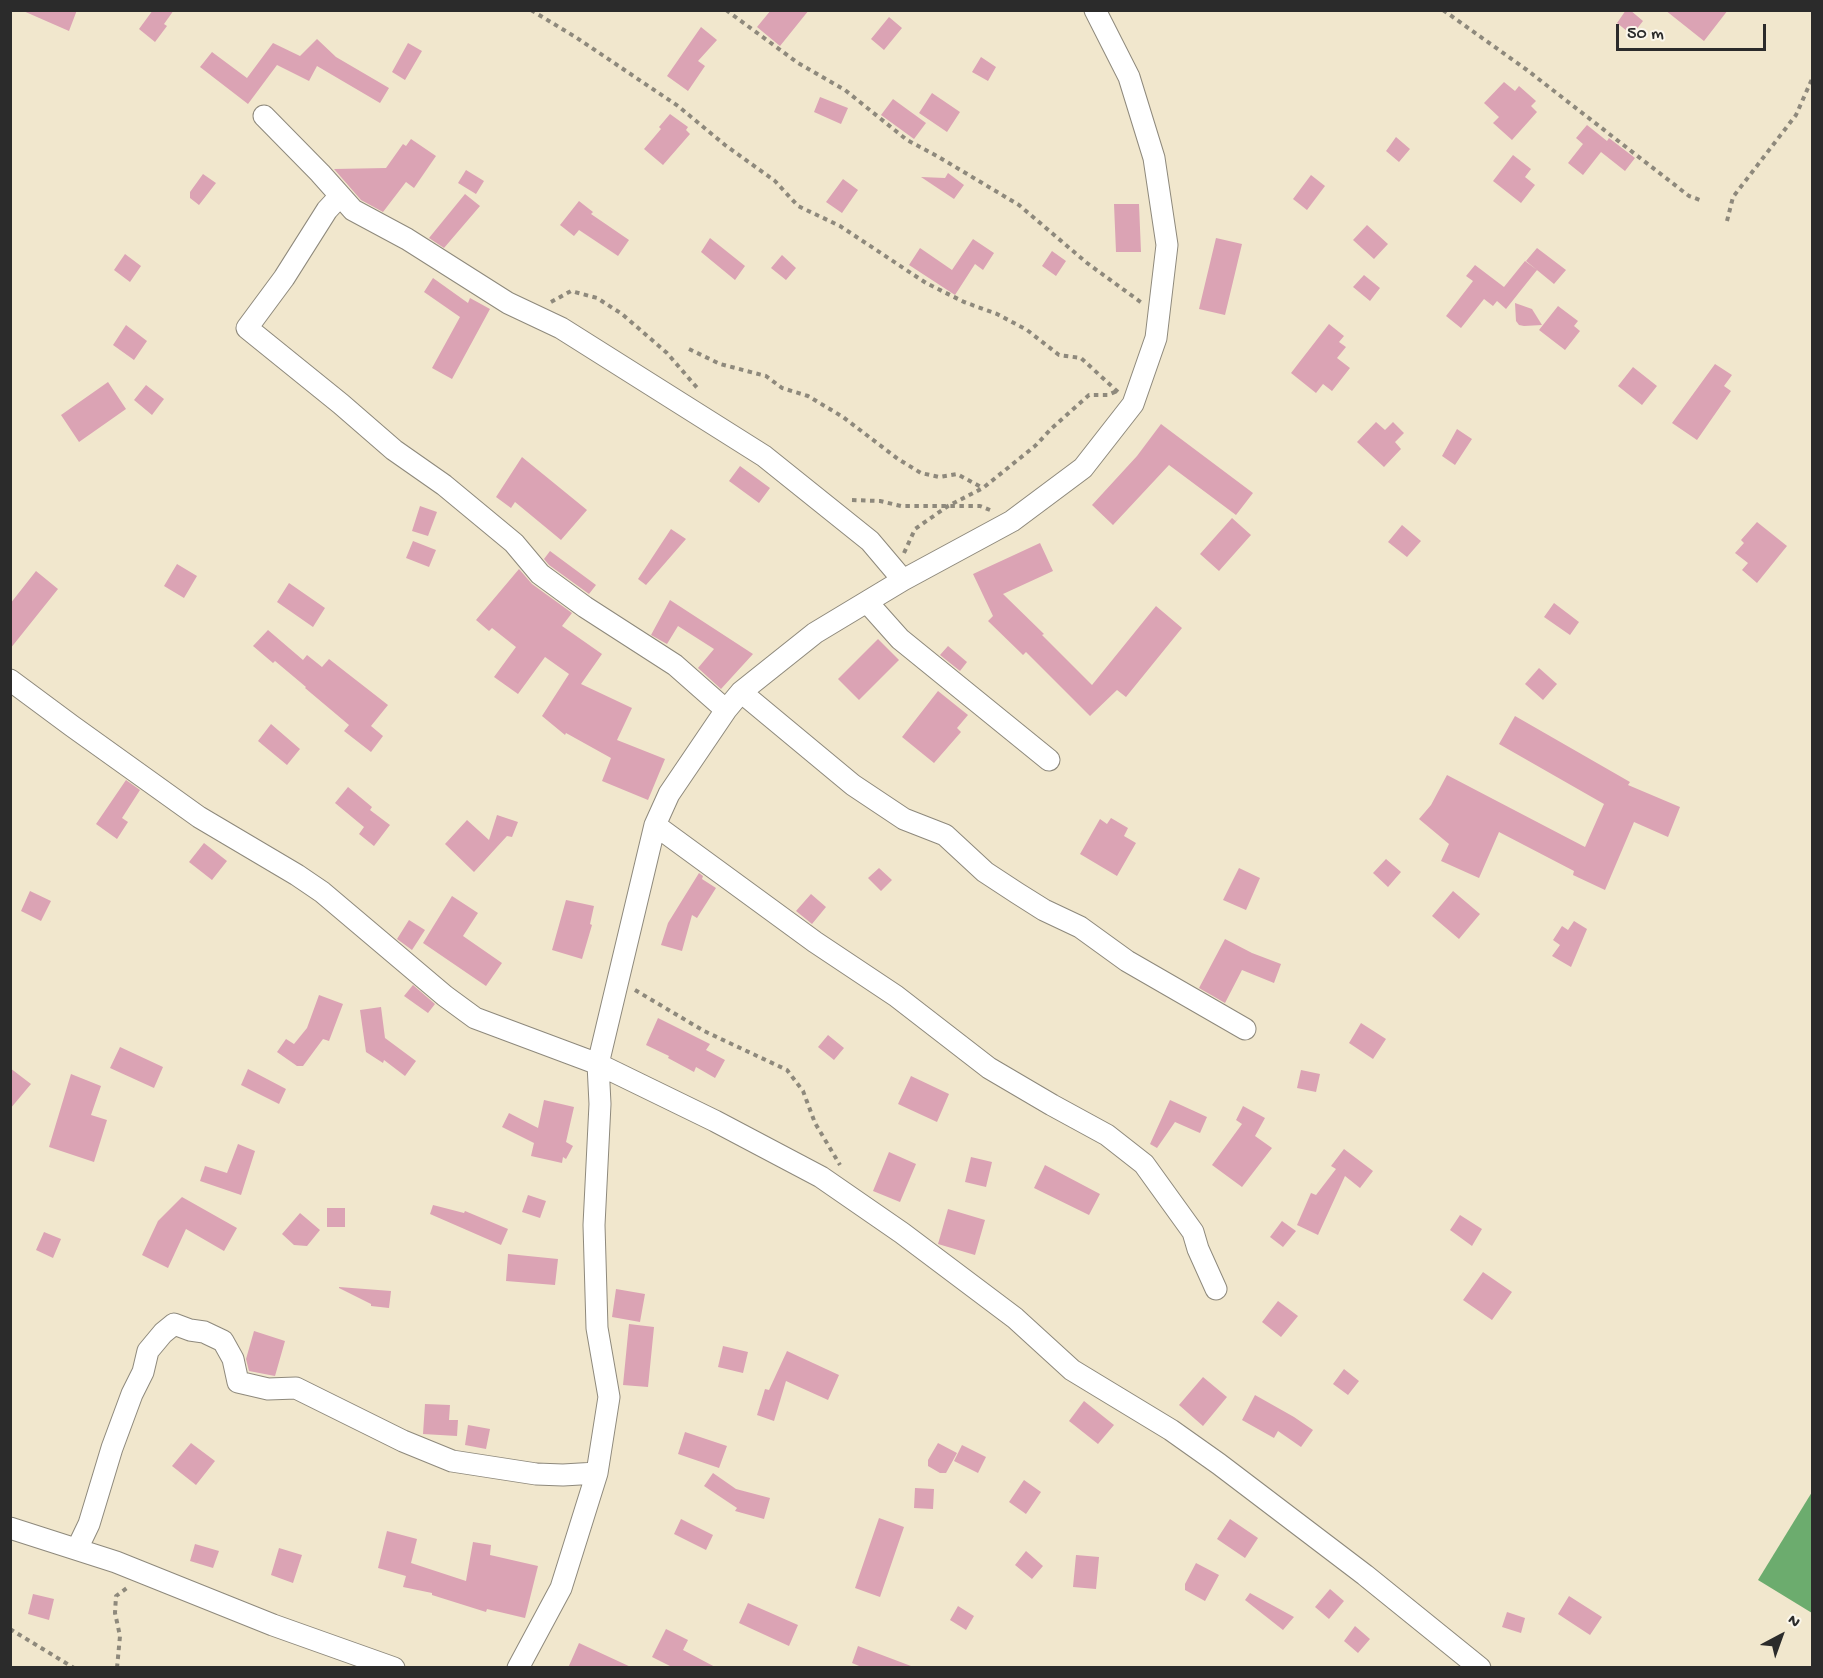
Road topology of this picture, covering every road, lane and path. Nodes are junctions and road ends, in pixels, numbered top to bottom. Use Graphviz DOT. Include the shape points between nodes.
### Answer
graph roads {
  1 [pos="531,10"];
  2 [pos="726,10"];
  3 [pos="1095,10"];
  4 [pos="1443,10"];
  5 [pos="1812,79"];
  6 [pos="264,116"];
  7 [pos="340,195"];
  8 [pos="1700,200"];
  9 [pos="1727,221"];
  10 [pos="1159,310"];
  11 [pos="529,313"];
  12 [pos="688,350"];
  13 [pos="703,396"];
  14 [pos="1125,397"];
  15 [pos="983,488"];
  16 [pos="850,500"];
  17 [pos="948,506"];
  18 [pos="1012,521"];
  19 [pos="902,571"];
  20 [pos="867,602"];
  21 [pos="10,680"];
  22 [pos="741,692"];
  23 [pos="726,710"];
  24 [pos="1049,760"];
  25 [pos="655,825"];
  26 [pos="618,980"];
  27 [pos="1245,1029"];
  28 [pos="598,1064"];
  29 [pos="845,1195"];
  30 [pos="1216,1290"];
  31 [pos="597,1473"];
  32 [pos="10,1528"];
  33 [pos="77,1549"];
  34 [pos="148,1575"];
  35 [pos="10,1629"];
  36 [pos="74,1668"];
  37 [pos="117,1668"];
  38 [pos="394,1668"];
  39 [pos="518,1668"];
  40 [pos="1480,1668"];
  1 -- 14 [label="path" via="678,106 775,181 798,206 840,226 926,283 1027,330 1059,355 1081,358"];
  2 -- 10 [label="path" via="798,63 845,90 907,141 1019,205 1087,263 1147,306"];
  3 -- 10 [label="street" via="1129,77 1154,158 1167,245"];
  4 -- 8 [label="path" via="1689,196"];
  5 -- 9 [label="path" via="1796,115 1733,197"];
  6 -- 7 [label="street"];
  7 -- 11 [label="street" via="353,210"];
  7 -- 23 [label="street" via="247,328 514,543 540,574 675,665"];
  10 -- 14 [label="street" via="1156,338"];
  11 -- 13 [label="path" via="572,291 597,298 667,353"];
  11 -- 19 [label="street" via="561,328 764,456"];
  12 -- 15 [label="path" via="720,364 766,376 782,388 808,396 921,472 939,477 957,474"];
  14 -- 15 [label="path" via="1089,395"];
  14 -- 18 [label="street" via="1083,468"];
  15 -- 17 [label="path"];
  16 -- 17 [label="path"];
  17 -- 18 [label="path" via="980,506"];
  17 -- 19 [label="path" via="915,529"];
  18 -- 19 [label="street"];
  19 -- 20 [label="street"];
  20 -- 22 [label="street" via="815,633"];
  20 -- 24 [label="street" via="900,639"];
  21 -- 28 [label="street" via="199,817 322,892 475,1018"];
  22 -- 23 [label="street"];
  22 -- 27 [label="street" via="853,785 895,814 945,835 986,872 1017,893 1080,927 1127,961"];
  23 -- 25 [label="street" via="669,795"];
  25 -- 26 [label="street"];
  25 -- 30 [label="street" via="896,996 989,1068 1107,1135 1144,1164 1193,1232"];
  26 -- 28 [label="street"];
  26 -- 29 [label="path" via="704,1030 787,1070 803,1091 815,1123 842,1168"];
  28 -- 29 [label="street" via="723,1125"];
  28 -- 31 [label="street" via="594,1225 597,1328 609,1397"];
  29 -- 40 [label="street" via="1015,1318 1072,1370 1219,1464"];
  31 -- 33 [label="street" via="536,1474 452,1461 296,1388 268,1389 238,1382 233,1359 223,1341 174,1324 148,1351"];
  31 -- 39 [label="street" via="561,1588"];
  32 -- 33 [label="street"];
  33 -- 34 [label="street"];
  34 -- 37 [label="path" via="116,1596 120,1636"];
  34 -- 38 [label="street"];
  35 -- 36 [label="path"];
}
